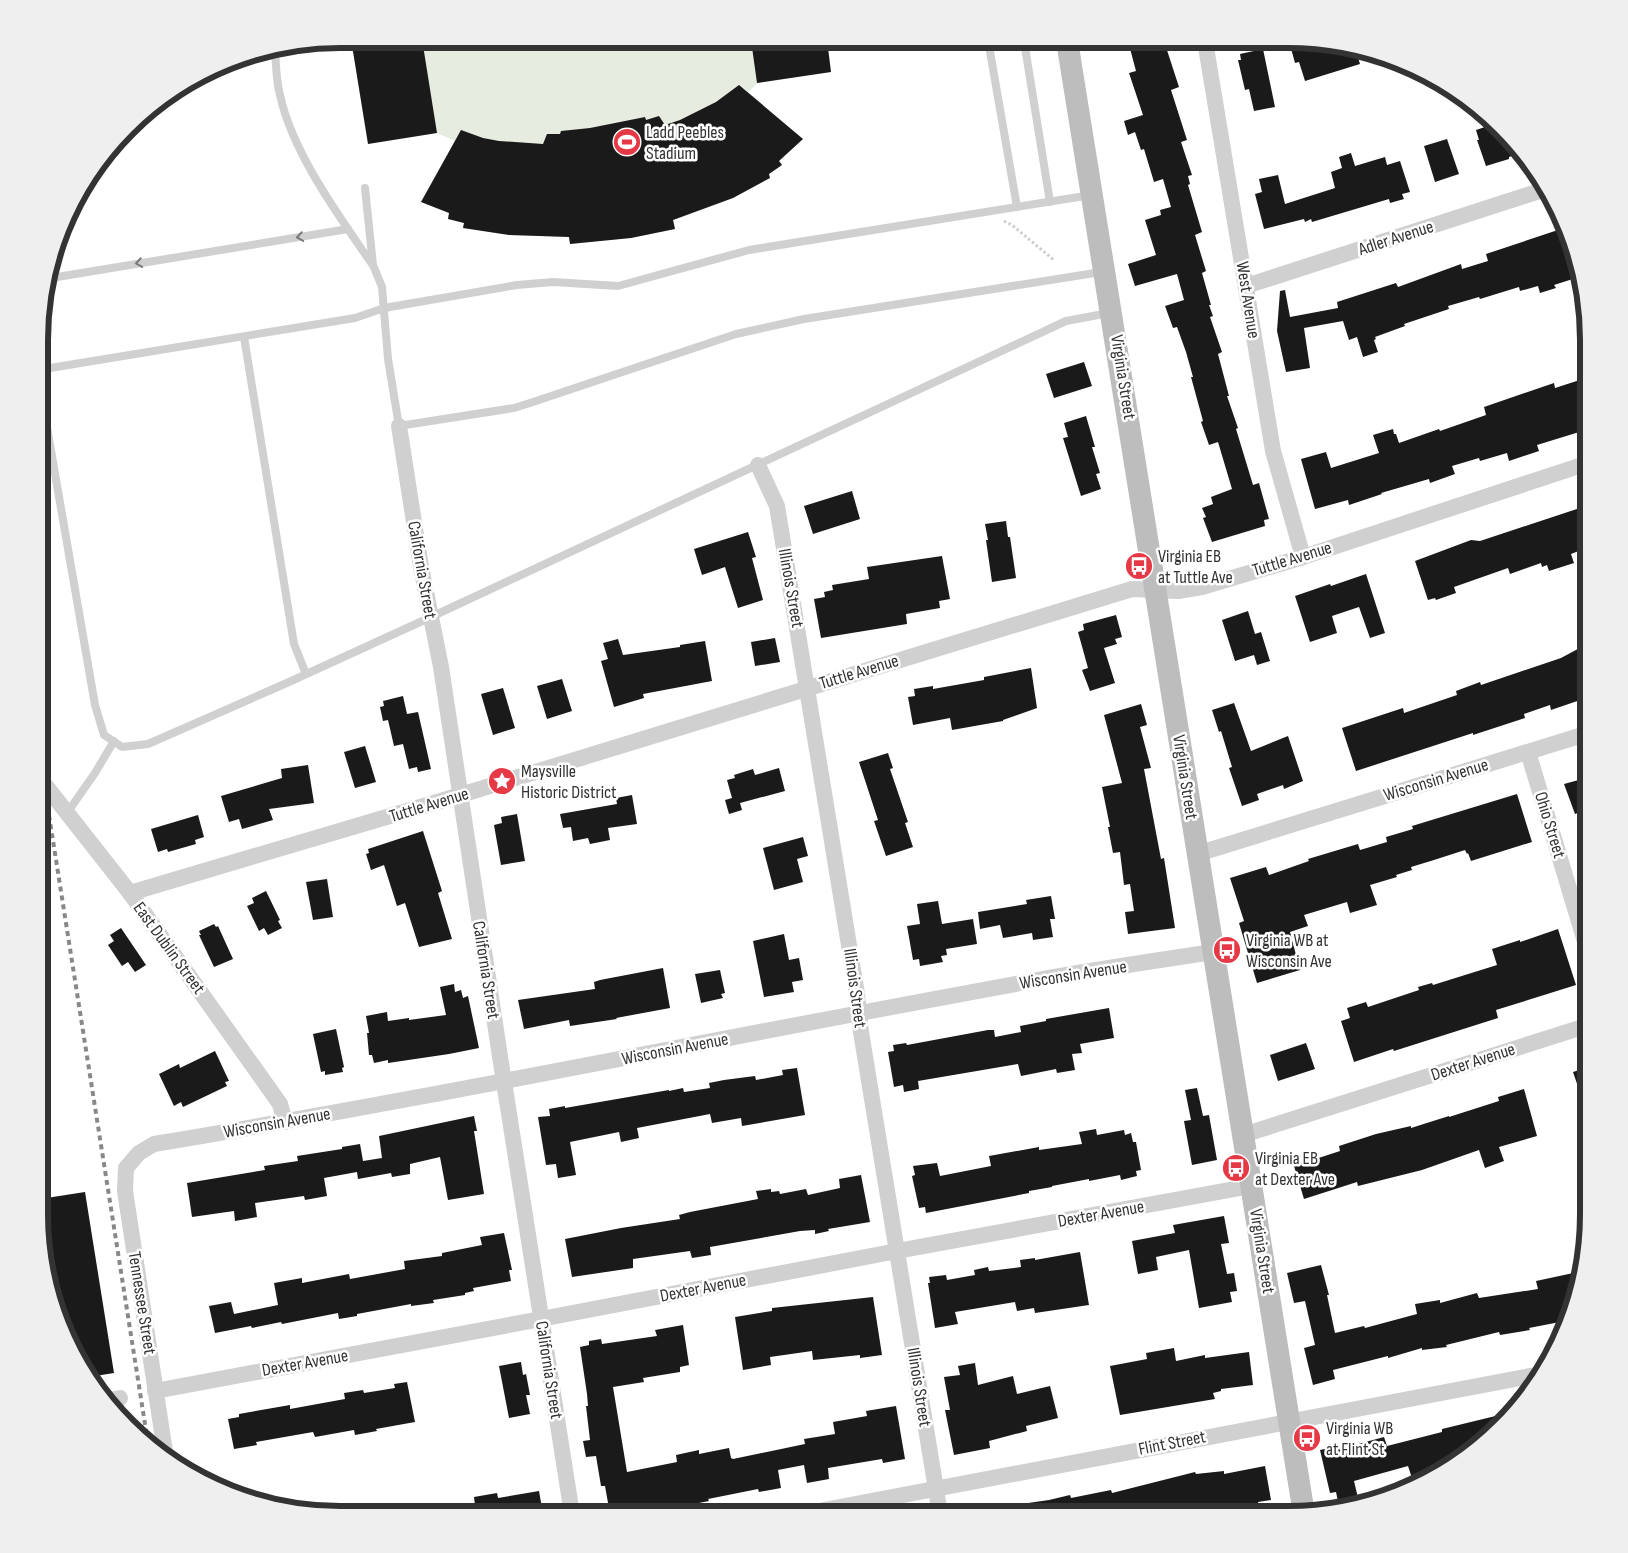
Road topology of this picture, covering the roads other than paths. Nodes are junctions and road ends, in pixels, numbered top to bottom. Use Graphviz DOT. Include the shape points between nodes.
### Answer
graph roads {
  1 [pos="989,48"];
  2 [pos="1025,48"];
  3 [pos="1069,48"];
  4 [pos="1205,48"];
  5 [pos="276,54"];
  6 [pos="365,188"];
  7 [pos="1540,191"];
  8 [pos="1093,195"];
  9 [pos="1050,202"];
  10 [pos="1017,207"];
  11 [pos="348,228"];
  12 [pos="373,266"];
  13 [pos="1106,271"];
  14 [pos="54,277"];
  15 [pos="1246,286"];
  16 [pos="384,308"];
  17 [pos="1112,312"];
  18 [pos="244,337"];
  19 [pos="48,368"];
  20 [pos="399,426"];
  21 [pos="48,434"];
  22 [pos="758,465"];
  23 [pos="1580,467"];
  24 [pos="1303,557"];
  25 [pos="1157,590"];
  26 [pos="431,617"];
  27 [pos="306,674"];
  28 [pos="807,688"];
  29 [pos="1580,736"];
  30 [pos="114,741"];
  31 [pos="1528,752"];
  32 [pos="48,788"];
  33 [pos="460,795"];
  34 [pos="67,812"];
  35 [pos="1197,854"];
  36 [pos="130,893"];
  37 [pos="1580,925"];
  38 [pos="1213,952"];
  39 [pos="860,1014"];
  40 [pos="1580,1028"];
  41 [pos="504,1082"];
  42 [pos="285,1122"];
  43 [pos="1243,1135"];
  44 [pos="139,1154"];
  45 [pos="1251,1186"];
  46 [pos="897,1251"];
  47 [pos="541,1319"];
  48 [pos="1531,1376"];
  49 [pos="155,1391"];
  50 [pos="1289,1421"];
  51 [pos="164,1447"];
  52 [pos="935,1488"];
  53 [pos="1303,1505"];
  54 [pos="571,1506"];
  55 [pos="844,1506"];
  56 [pos="938,1506"];
  1 -- 10 [label="lane"];
  2 -- 9 [label="lane"];
  3 -- 8 [label="street, Virginia Street"];
  4 -- 15 [label="street, West Avenue"];
  5 -- 11 [label="lane" via="280,95 290,126 306,162"];
  6 -- 12 [label="lane"];
  7 -- 15 [label="street, Adler Avenue"];
  8 -- 9 [label="lane"];
  8 -- 13 [label="street, Virginia Street"];
  9 -- 10 [label="lane"];
  10 -- 16 [label="lane" via="749,250 618,286 553,282 517,285"];
  11 -- 12 [label="lane"];
  11 -- 14 [label="lane, one-way"];
  12 -- 16 [label="lane" via="382,287"];
  13 -- 17 [label="street, Virginia Street"];
  13 -- 20 [label="lane" via="794,321 736,334 522,406"];
  15 -- 24 [label="street, West Avenue" via="1273,451"];
  16 -- 18 [label="lane" via="355,318"];
  16 -- 20 [label="lane"];
  17 -- 22 [label="lane" via="1066,321"];
  17 -- 25 [label="street, Virginia Street"];
  18 -- 19 [label="lane"];
  18 -- 27 [label="lane" via="294,644"];
  20 -- 26 [label="street, California Street"];
  21 -- 30 [label="lane" via="94,705 104,735"];
  22 -- 26 [label="lane"];
  22 -- 28 [label="street, Illinois Street" via="777,506"];
  23 -- 24 [label="street, Tuttle Avenue"];
  24 -- 25 [label="street, Tuttle Avenue" via="1202,587"];
  25 -- 28 [label="street, Tuttle Avenue" via="1132,589"];
  25 -- 35 [label="street, Virginia Street"];
  26 -- 27 [label="lane"];
  26 -- 33 [label="street, California Street"];
  27 -- 30 [label="lane" via="148,744 122,747"];
  28 -- 33 [label="street, Tuttle Avenue"];
  28 -- 39 [label="street, Illinois Street"];
  29 -- 31 [label="street, Wisconsin Avenue"];
  30 -- 34 [label="lane"];
  31 -- 35 [label="street, Wisconsin Avenue"];
  31 -- 37 [label="street, Ohio Street"];
  32 -- 34 [label="street, East Dublin Street"];
  33 -- 36 [label="street, Tuttle Avenue"];
  33 -- 41 [label="street, California Street"];
  34 -- 36 [label="street, East Dublin Street"];
  35 -- 38 [label="street, Virginia Street"];
  36 -- 42 [label="street, East Dublin Street" via="280,1104"];
  38 -- 39 [label="street, Wisconsin Avenue" via="1033,980"];
  38 -- 43 [label="street, Virginia Street"];
  39 -- 41 [label="street, Wisconsin Avenue"];
  39 -- 46 [label="street, Illinois Street"];
  40 -- 43 [label="street, Dexter Avenue"];
  41 -- 42 [label="street, Wisconsin Avenue"];
  41 -- 47 [label="street, California Street"];
  42 -- 44 [label="street, Wisconsin Avenue" via="154,1144"];
  43 -- 45 [label="street, Virginia Street"];
  44 -- 49 [label="street, Tennessee Street" via="126,1168 125,1191"];
  45 -- 46 [label="street, Dexter Avenue"];
  45 -- 50 [label="street, Virginia Street"];
  46 -- 47 [label="street, Dexter Avenue"];
  46 -- 52 [label="street, Illinois Street"];
  47 -- 49 [label="street, Dexter Avenue"];
  47 -- 54 [label="street, California Street"];
  48 -- 50 [label="street, Flint Street"];
  49 -- 51 [label="street, Tennessee Street"];
  50 -- 52 [label="street, Flint Street"];
  50 -- 53 [label="street, Virginia Street"];
  52 -- 55 [label="street, Flint Street"];
  52 -- 56 [label="street, Illinois Street"];
}
